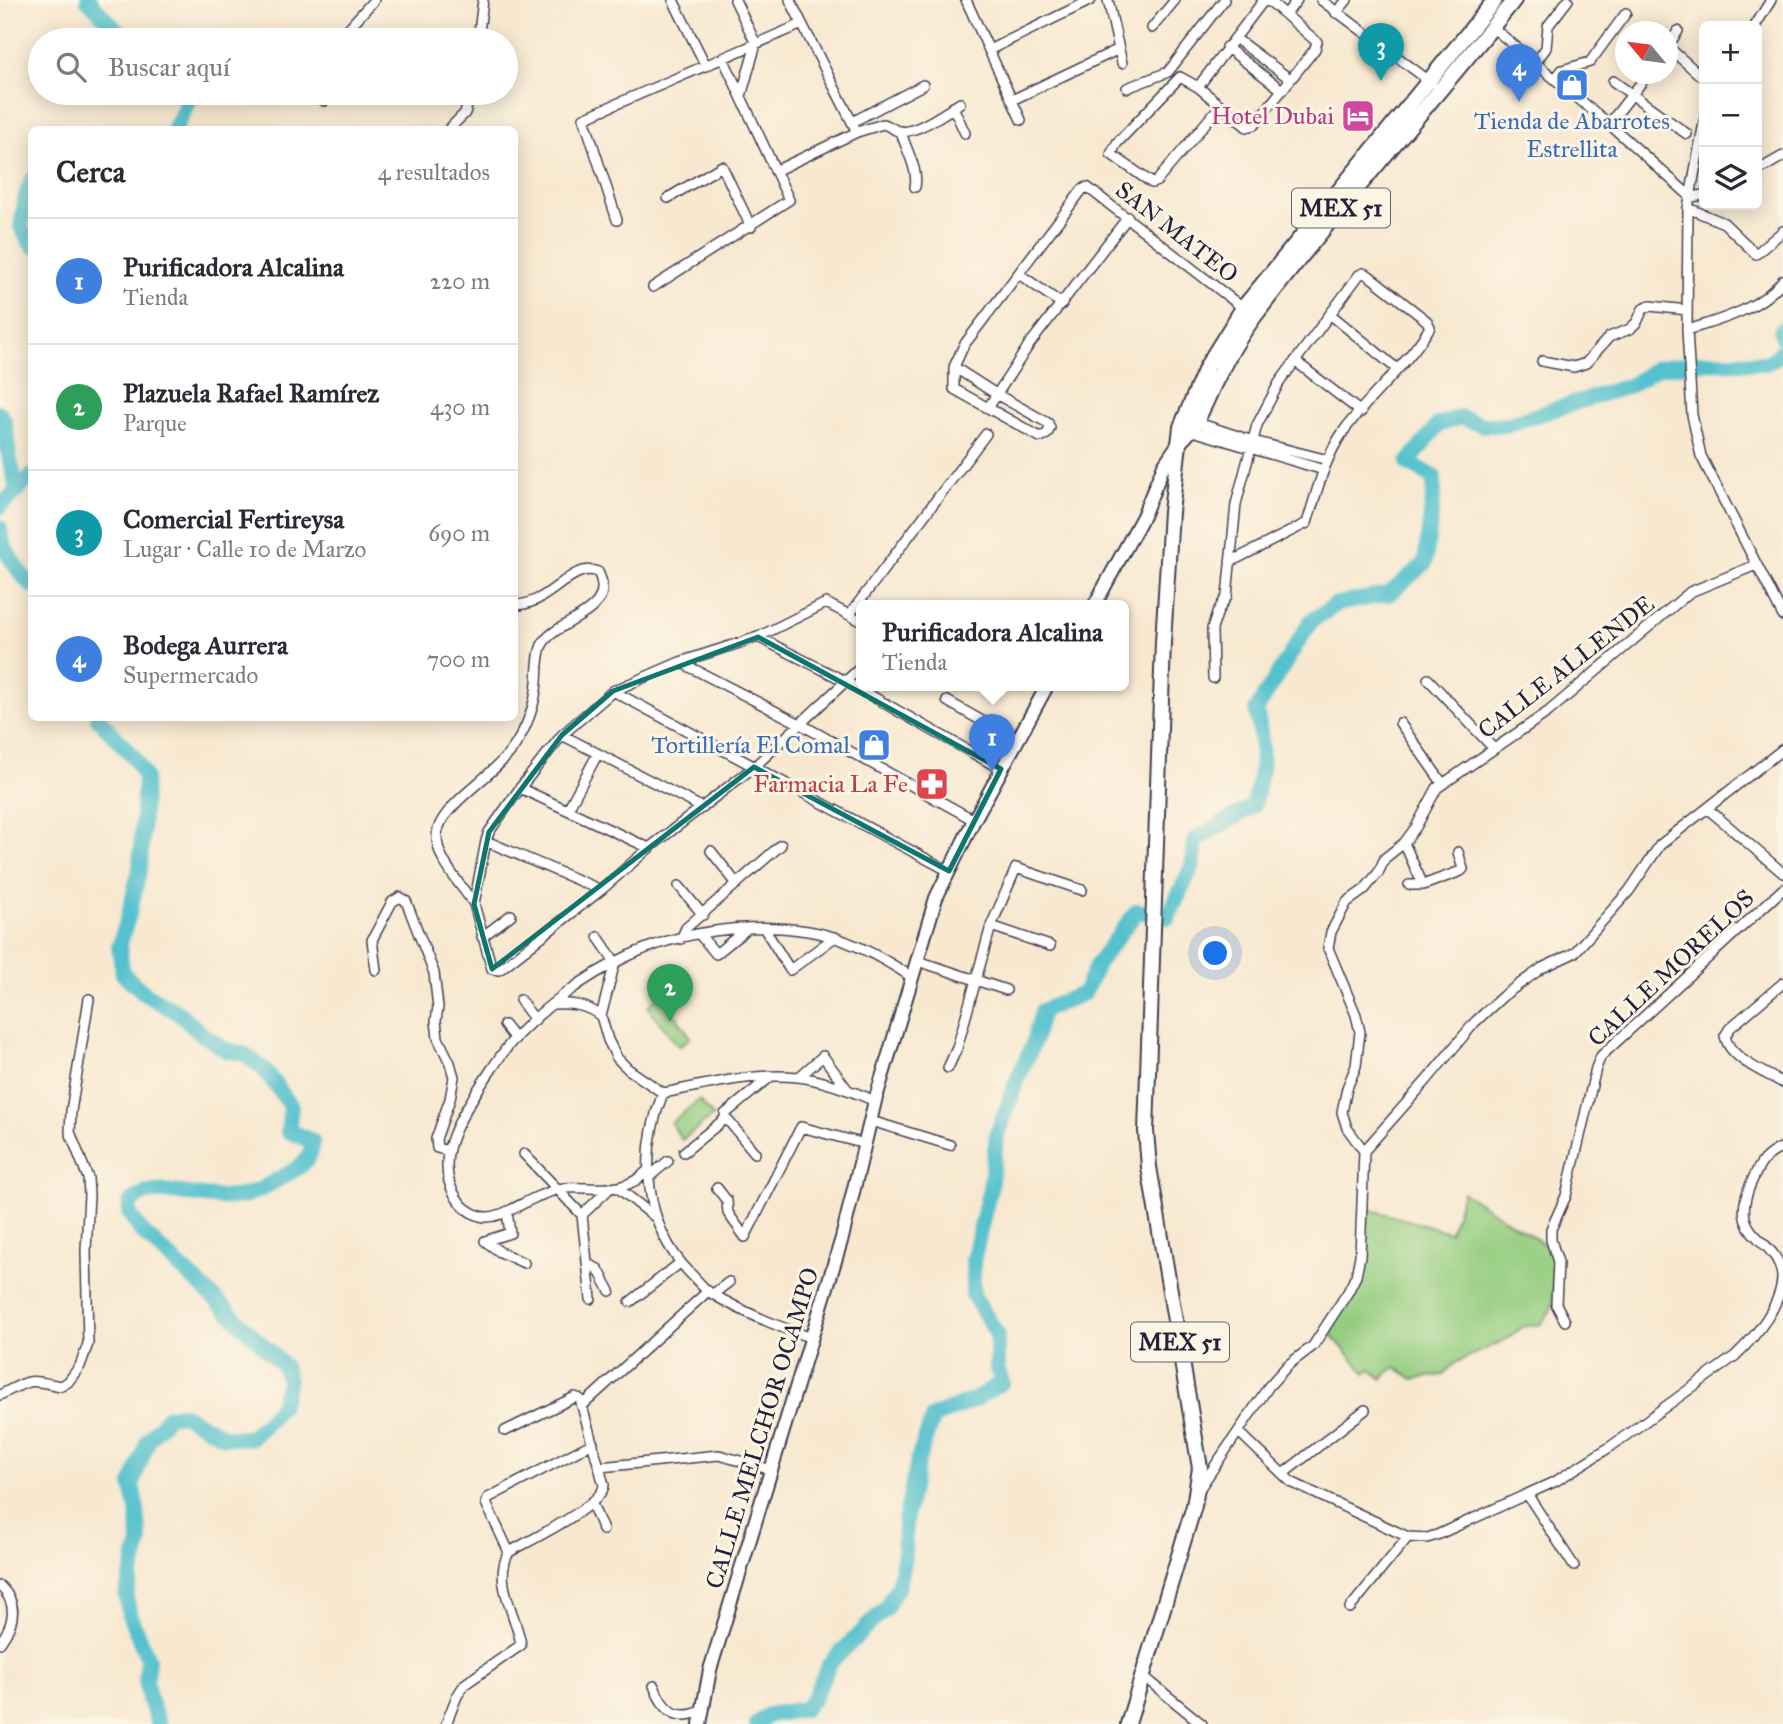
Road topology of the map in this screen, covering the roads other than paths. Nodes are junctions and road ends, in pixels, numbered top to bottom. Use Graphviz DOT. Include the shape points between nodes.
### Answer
graph roads {
  1 [pos="374,0"];
  2 [pos="482,0"];
  3 [pos="673,0"];
  4 [pos="735,0"];
  5 [pos="790,0"];
  6 [pos="967,0"];
  7 [pos="1091,0"];
  8 [pos="1108,0"];
  9 [pos="1175,0"];
  10 [pos="1224,0"];
  11 [pos="1297,0"];
  12 [pos="1321,0"];
  13 [pos="1347,0"];
  14 [pos="1495,0"];
  15 [pos="1514,0"];
  16 [pos="1568,0"];
  17 [pos="1771,0"];
  18 [pos="1283,8"];
  19 [pos="1336,13"];
  20 [pos="1626,13"];
  21 [pos="1758,21"];
  22 [pos="802,24"];
  23 [pos="1492,27"];
  24 [pos="349,28"];
  25 [pos="479,28"];
  26 [pos="1152,28"];
  27 [pos="1235,38"];
  28 [pos="756,44"];
  29 [pos="1226,47"];
  30 [pos="1119,49"];
  31 [pos="989,50"];
  32 [pos="1678,56"];
  33 [pos="723,58"];
  34 [pos="1536,62"];
  35 [pos="1122,63"];
  36 [pos="706,66"];
  37 [pos="1699,73"];
  38 [pos="1290,79"];
  39 [pos="1555,79"];
  40 [pos="1614,81"];
  41 [pos="1641,84"];
  42 [pos="923,85"];
  43 [pos="1436,86"];
  44 [pos="1198,87"];
  45 [pos="1127,88"];
  46 [pos="1282,90"];
  47 [pos="1633,95"];
  48 [pos="740,97"];
  49 [pos="1012,100"];
  50 [pos="467,105"];
  51 [pos="1220,106"];
  52 [pos="1021,120"];
  53 [pos="852,122"];
  54 [pos="1609,124"];
  55 [pos="452,126"];
  56 [pos="901,131"];
  57 [pos="857,132"];
  58 [pos="965,133"];
  59 [pos="1686,134"];
  60 [pos="1700,147"];
  61 [pos="1783,156"];
  62 [pos="1762,167"];
  63 [pos="775,171"];
  64 [pos="915,187"];
  65 [pos="1699,196"];
  66 [pos="1691,197"];
  67 [pos="668,198"];
  68 [pos="1688,208"];
  69 [pos="1128,217"];
  70 [pos="617,220"];
  71 [pos="751,227"];
  72 [pos="1783,231"];
  73 [pos="1019,274"];
  74 [pos="1783,280"];
  75 [pos="653,287"];
  76 [pos="1062,304"];
  77 [pos="1243,308"];
  78 [pos="1687,310"];
  79 [pos="1330,314"];
  80 [pos="1687,331"];
  81 [pos="1295,361"];
  82 [pos="1542,361"];
  83 [pos="954,367"];
  84 [pos="1397,369"];
  85 [pos="996,394"];
  86 [pos="988,408"];
  87 [pos="1361,412"];
  88 [pos="1185,430"];
  89 [pos="986,434"];
  90 [pos="1251,445"];
  91 [pos="1326,465"];
  92 [pos="1230,562"];
  93 [pos="1756,565"];
  94 [pos="861,600"];
  95 [pos="1097,600"];
  96 [pos="1780,601"];
  97 [pos="518,604"];
  98 [pos="856,606"];
  99 [pos="850,614"];
  100 [pos="1783,615"];
  101 [pos="856,618"];
  102 [pos="758,637"];
  103 [pos="680,662"];
  104 [pos="856,671"];
  105 [pos="1213,678"];
  106 [pos="1428,679"];
  107 [pos="845,681"];
  108 [pos="856,687"];
  109 [pos="613,691"];
  110 [pos="863,691"];
  111 [pos="1044,691"];
  112 [pos="947,701"];
  113 [pos="1400,723"];
  114 [pos="802,725"];
  115 [pos="562,735"];
  116 [pos="1017,741"];
  117 [pos="1494,749"];
  118 [pos="1783,749"];
  119 [pos="597,755"];
  120 [pos="754,767"];
  121 [pos="1001,769"];
  122 [pos="1443,784"];
  123 [pos="520,788"];
  124 [pos="703,807"];
  125 [pos="568,809"];
  126 [pos="1708,809"];
  127 [pos="974,820"];
  128 [pos="486,841"];
  129 [pos="1404,843"];
  130 [pos="781,845"];
  131 [pos="649,848"];
  132 [pos="711,851"];
  133 [pos="1458,852"];
  134 [pos="949,871"];
  135 [pos="1783,873"];
  136 [pos="737,884"];
  137 [pos="1409,885"];
  138 [pos="1423,885"];
  139 [pos="679,886"];
  140 [pos="1783,889"];
  141 [pos="601,890"];
  142 [pos="1082,890"];
  143 [pos="474,904"];
  144 [pos="511,915"];
  145 [pos="703,915"];
  146 [pos="990,926"];
  147 [pos="748,928"];
  148 [pos="764,928"];
  149 [pos="699,935"];
  150 [pos="482,937"];
  151 [pos="598,937"];
  152 [pos="835,937"];
  153 [pos="681,939"];
  154 [pos="1050,946"];
  155 [pos="918,961"];
  156 [pos="615,962"];
  157 [pos="376,970"];
  158 [pos="914,978"];
  159 [pos="976,981"];
  160 [pos="1783,983"];
  161 [pos="1006,990"];
  162 [pos="89,999"];
  163 [pos="520,1000"];
  164 [pos="553,1004"];
  165 [pos="601,1016"];
  166 [pos="535,1020"];
  167 [pos="504,1025"];
  168 [pos="514,1039"];
  169 [pos="948,1068"];
  170 [pos="771,1076"];
  171 [pos="799,1077"];
  172 [pos="1783,1083"];
  173 [pos="846,1089"];
  174 [pos="663,1093"];
  175 [pos="876,1101"];
  176 [pos="726,1118"];
  177 [pos="871,1121"];
  178 [pos="865,1144"];
  179 [pos="950,1145"];
  180 [pos="1783,1147"];
  181 [pos="449,1151"];
  182 [pos="1364,1151"];
  183 [pos="684,1152"];
  184 [pos="755,1153"];
  185 [pos="524,1154"];
  186 [pos="668,1161"];
  187 [pos="649,1174"];
  188 [pos="613,1189"];
  189 [pos="557,1190"];
  190 [pos="720,1191"];
  191 [pos="507,1212"];
  192 [pos="582,1214"];
  193 [pos="655,1217"];
  194 [pos="524,1263"];
  195 [pos="680,1263"];
  196 [pos="588,1264"];
  197 [pos="729,1282"];
  198 [pos="610,1291"];
  199 [pos="710,1292"];
  200 [pos="1782,1294"];
  201 [pos="592,1299"];
  202 [pos="630,1303"];
  203 [pos="1565,1321"];
  204 [pos="812,1338"];
  205 [pos="0,1395"];
  206 [pos="583,1405"];
  207 [pos="1364,1409"];
  208 [pos="505,1431"];
  209 [pos="1239,1432"];
  210 [pos="593,1443"];
  211 [pos="600,1467"];
  212 [pos="772,1470"];
  213 [pos="1284,1473"];
  214 [pos="1197,1493"];
  215 [pos="1527,1494"];
  216 [pos="592,1504"];
  217 [pos="603,1530"];
  218 [pos="1408,1537"];
  219 [pos="509,1552"];
  220 [pos="1574,1566"];
  221 [pos="0,1586"];
  222 [pos="1350,1608"];
  223 [pos="0,1643"];
  224 [pos="1143,1676"];
  225 [pos="654,1686"];
  226 [pos="701,1718"];
  227 [pos="1128,1723"];
  228 [pos="446,1724"];
  229 [pos="1202,1724"];
  1 -- 24 [label="street"];
  2 -- 25 [label="street"];
  3 -- 36 [label="street"];
  4 -- 28 [label="street"];
  5 -- 22 [label="street"];
  6 -- 31 [label="street"];
  7 -- 31 [label="street"];
  8 -- 30 [label="street"];
  9 -- 26 [label="street"];
  10 -- 45 [label="street" via="1168,72"];
  11 -- 18 [label="street"];
  12 -- 19 [label="street"];
  13 -- 19 [label="street"];
  14 -- 43 [label="main road, MEX 51"];
  15 -- 23 [label="main road, MEX 51"];
  16 -- 34 [label="street" via="1548,26 1546,48"];
  17 -- 21 [label="street"];
  18 -- 27 [label="street" via="1264,1"];
  18 -- 38 [label="street" via="1317,42"];
  19 -- 43 [label="street"];
  20 -- 39 [label="street" via="1590,62 1562,70"];
  22 -- 28 [label="street"];
  22 -- 53 [label="street"];
  23 -- 34 [label="street"];
  23 -- 43 [label="main road, MEX 51"];
  27 -- 29 [label="street"];
  27 -- 38 [label="street"];
  28 -- 33 [label="street"];
  28 -- 48 [label="street"];
  29 -- 44 [label="street"];
  29 -- 46 [label="street"];
  30 -- 35 [label="street"];
  30 -- 49 [label="street"];
  31 -- 49 [label="street"];
  32 -- 37 [label="street"];
  33 -- 36 [label="street"];
  33 -- 48 [label="street"];
  34 -- 39 [label="street"];
  36 -- 70 [label="street" via="584,118"];
  38 -- 46 [label="street"];
  39 -- 54 [label="street"];
  40 -- 47 [label="street"];
  41 -- 47 [label="street"];
  42 -- 53 [label="street"];
  43 -- 77 [label="main road, MEX 51"];
  43 -- 88 [label="main road, MEX 51" via="1253,318"];
  44 -- 51 [label="street"];
  44 -- 51 [label="street" via="1180,77 1111,154 1144,179 1157,181"];
  46 -- 51 [label="street" via="1254,125 1247,127"];
  47 -- 54 [label="street"];
  47 -- 59 [label="street"];
  48 -- 63 [label="street"];
  49 -- 52 [label="street"];
  50 -- 55 [label="street"];
  53 -- 57 [label="street"];
  54 -- 66 [label="street"];
  56 -- 57 [label="street" via="883,124"];
  56 -- 58 [label="street" via="925,124 957,105"];
  56 -- 64 [label="street" via="914,166"];
  57 -- 63 [label="street"];
  60 -- 66 [label="street"];
  61 -- 62 [label="street"];
  63 -- 71 [label="street" via="789,200"];
  65 -- 66 [label="street"];
  66 -- 68 [label="street"];
  67 -- 71 [label="street" via="722,166"];
  68 -- 72 [label="street" via="1724,223 1756,254"];
  68 -- 78 [label="street"];
  69 -- 73 [label="street, SAN MATEO" via="1087,187"];
  69 -- 76 [label="street"];
  69 -- 77 [label="street, SAN MATEO"];
  71 -- 75 [label="street"];
  73 -- 76 [label="street"];
  73 -- 83 [label="street" via="964,345"];
  74 -- 80 [label="street" via="1761,300"];
  76 -- 85 [label="street"];
  77 -- 88 [label="main road, MEX 51" via="1207,366"];
  78 -- 80 [label="street"];
  78 -- 82 [label="street" via="1643,309 1630,329 1609,337 1586,363 1574,367"];
  79 -- 81 [label="street"];
  79 -- 84 [label="street"];
  79 -- 84 [label="street" via="1363,273 1427,321 1430,327"];
  80 -- 93 [label="street" via="1692,415 1701,456"];
  81 -- 87 [label="street"];
  81 -- 90 [label="street" via="1267,404"];
  83 -- 85 [label="street"];
  83 -- 86 [label="street" via="954,388"];
  84 -- 87 [label="street"];
  85 -- 86 [label="street"];
  85 -- 86 [label="street" via="1050,424 1047,434 1040,437"];
  87 -- 91 [label="street" via="1344,430"];
  88 -- 90 [label="street"];
  88 -- 95 [label="street"];
  88 -- 214 [label="main road, MEX 51" via="1171,512 1163,642 1146,1131 1198,1447"];
  89 -- 94 [label="street"];
  90 -- 91 [label="street"];
  90 -- 92 [label="street" via="1236,504"];
  91 -- 92 [label="street" via="1307,523"];
  92 -- 105 [label="street" via="1227,596 1212,629"];
  93 -- 96 [label="street"];
  93 -- 117 [label="street, CALLE ALLENDE" via="1690,592 1548,712"];
  96 -- 100 [label="street"];
  97 -- 143 [label="street" via="536,602 582,572 597,572 603,586 600,598 586,612 542,645 528,724 493,771 448,811 439,829 442,856"];
  98 -- 99 [label="street"];
  99 -- 101 [label="street"];
  99 -- 102 [label="street" via="825,603"];
  102 -- 103 [label="street"];
  102 -- 107 [label="street"];
  103 -- 109 [label="street"];
  103 -- 114 [label="street"];
  104 -- 107 [label="street"];
  106 -- 117 [label="street"];
  107 -- 108 [label="street"];
  107 -- 114 [label="street"];
  109 -- 115 [label="street"];
  109 -- 120 [label="street"];
  110 -- 121 [label="street"];
  111 -- 116 [label="street, CALLE MELCHOR OCAMPO"];
  112 -- 116 [label="street"];
  113 -- 122 [label="street"];
  114 -- 120 [label="street"];
  114 -- 127 [label="street"];
  115 -- 119 [label="street"];
  115 -- 123 [label="street"];
  116 -- 121 [label="street, CALLE MELCHOR OCAMPO"];
  117 -- 122 [label="street, CALLE ALLENDE"];
  118 -- 126 [label="street"];
  119 -- 124 [label="street"];
  119 -- 125 [label="street"];
  120 -- 124 [label="street"];
  120 -- 134 [label="street"];
  121 -- 127 [label="street, CALLE MELCHOR OCAMPO"];
  122 -- 129 [label="street, CALLE ALLENDE" via="1430,797"];
  123 -- 125 [label="street"];
  123 -- 128 [label="street"];
  124 -- 131 [label="street"];
  125 -- 131 [label="street"];
  126 -- 135 [label="street"];
  126 -- 182 [label="street" via="1660,845 1629,891 1574,953 1542,968 1475,1021"];
  127 -- 134 [label="street, CALLE MELCHOR OCAMPO"];
  128 -- 141 [label="street"];
  128 -- 143 [label="street"];
  129 -- 138 [label="street"];
  129 -- 182 [label="street, CALLE ALLENDE" via="1385,858 1364,890 1347,902 1328,948 1360,1032 1356,1066 1342,1112 1347,1128"];
  130 -- 136 [label="street"];
  131 -- 141 [label="street"];
  132 -- 136 [label="street"];
  133 -- 138 [label="street" via="1463,869"];
  134 -- 155 [label="street, CALLE MELCHOR OCAMPO"];
  136 -- 145 [label="street"];
  137 -- 138 [label="street"];
  139 -- 145 [label="street"];
  140 -- 203 [label="street, CALLE MORELOS" via="1601,1056 1566,1195 1551,1229 1558,1262 1556,1304"];
  141 -- 150 [label="street" via="499,970 492,970"];
  142 -- 146 [label="street" via="1017,868"];
  143 -- 150 [label="street"];
  144 -- 150 [label="street"];
  145 -- 153 [label="street" via="686,928"];
  146 -- 154 [label="street"];
  146 -- 159 [label="street"];
  147 -- 148 [label="street"];
  147 -- 149 [label="street"];
  147 -- 149 [label="street" via="716,954"];
  148 -- 152 [label="street"];
  148 -- 152 [label="street" via="790,970"];
  149 -- 153 [label="street"];
  151 -- 156 [label="street"];
  152 -- 158 [label="street"];
  153 -- 156 [label="street"];
  155 -- 158 [label="street, CALLE MELCHOR OCAMPO"];
  155 -- 159 [label="street"];
  156 -- 164 [label="street"];
  156 -- 165 [label="street"];
  157 -- 181 [label="street" via="372,940 392,902 400,897 406,901 434,973 438,1038 454,1077 436,1139 437,1148"];
  158 -- 175 [label="street, CALLE MELCHOR OCAMPO"];
  159 -- 161 [label="street"];
  159 -- 169 [label="street"];
  160 -- 172 [label="street" via="1725,1036 1742,1058"];
  162 -- 205 [label="street" via="70,1132 88,1178 88,1345 80,1366 61,1386 31,1380"];
  163 -- 166 [label="street"];
  164 -- 165 [label="street" via="572,1003"];
  164 -- 166 [label="street"];
  165 -- 174 [label="street" via="617,1058"];
  166 -- 168 [label="street"];
  167 -- 168 [label="street"];
  168 -- 181 [label="street" via="461,1114"];
  170 -- 171 [label="street"];
  170 -- 174 [label="street"];
  170 -- 176 [label="street" via="729,1109"];
  171 -- 173 [label="street"];
  171 -- 173 [label="street" via="823,1056"];
  173 -- 175 [label="street"];
  174 -- 187 [label="street" via="649,1142"];
  175 -- 177 [label="street, CALLE MELCHOR OCAMPO"];
  176 -- 183 [label="street"];
  176 -- 184 [label="street"];
  177 -- 178 [label="street, CALLE MELCHOR OCAMPO"];
  177 -- 179 [label="street"];
  178 -- 190 [label="street" via="801,1126 745,1237"];
  178 -- 204 [label="street, CALLE MELCHOR OCAMPO"];
  180 -- 200 [label="street" via="1764,1157 1746,1194 1743,1212 1746,1223 1775,1258"];
  181 -- 191 [label="street" via="449,1180 460,1203 490,1218"];
  182 -- 209 [label="street" via="1356,1276 1313,1346 1287,1365"];
  185 -- 189 [label="street"];
  186 -- 187 [label="street"];
  187 -- 188 [label="street"];
  187 -- 193 [label="street"];
  188 -- 189 [label="street"];
  188 -- 192 [label="street"];
  188 -- 193 [label="street"];
  189 -- 191 [label="street"];
  189 -- 192 [label="street"];
  191 -- 194 [label="street" via="510,1233 485,1241"];
  192 -- 196 [label="street"];
  193 -- 195 [label="street"];
  195 -- 199 [label="street"];
  195 -- 202 [label="street"];
  196 -- 198 [label="street" via="598,1269"];
  196 -- 201 [label="street"];
  197 -- 199 [label="street"];
  199 -- 204 [label="street" via="774,1325"];
  199 -- 206 [label="street"];
  200 -- 215 [label="street" via="1752,1340 1735,1356 1610,1447"];
  204 -- 212 [label="street, CALLE MELCHOR OCAMPO"];
  206 -- 208 [label="street" via="575,1397"];
  206 -- 210 [label="street"];
  207 -- 213 [label="street"];
  209 -- 213 [label="street"];
  209 -- 214 [label="street"];
  210 -- 211 [label="street"];
  210 -- 219 [label="street" via="488,1498 486,1503"];
  211 -- 212 [label="street" via="719,1455"];
  211 -- 216 [label="street" via="604,1491"];
  212 -- 226 [label="street, CALLE MELCHOR OCAMPO" via="710,1670"];
  213 -- 218 [label="street" via="1299,1486"];
  214 -- 224 [label="main road, MEX 51"];
  215 -- 218 [label="street" via="1437,1535"];
  215 -- 220 [label="street"];
  216 -- 217 [label="street"];
  216 -- 219 [label="street"];
  218 -- 222 [label="street"];
  219 -- 228 [label="street" via="503,1585 521,1645 465,1684"];
  221 -- 223 [label="street" via="8,1594 13,1621"];
  224 -- 227 [label="main road, MEX 51"];
  224 -- 229 [label="street"];
  225 -- 226 [label="street" via="673,1713"];
}
